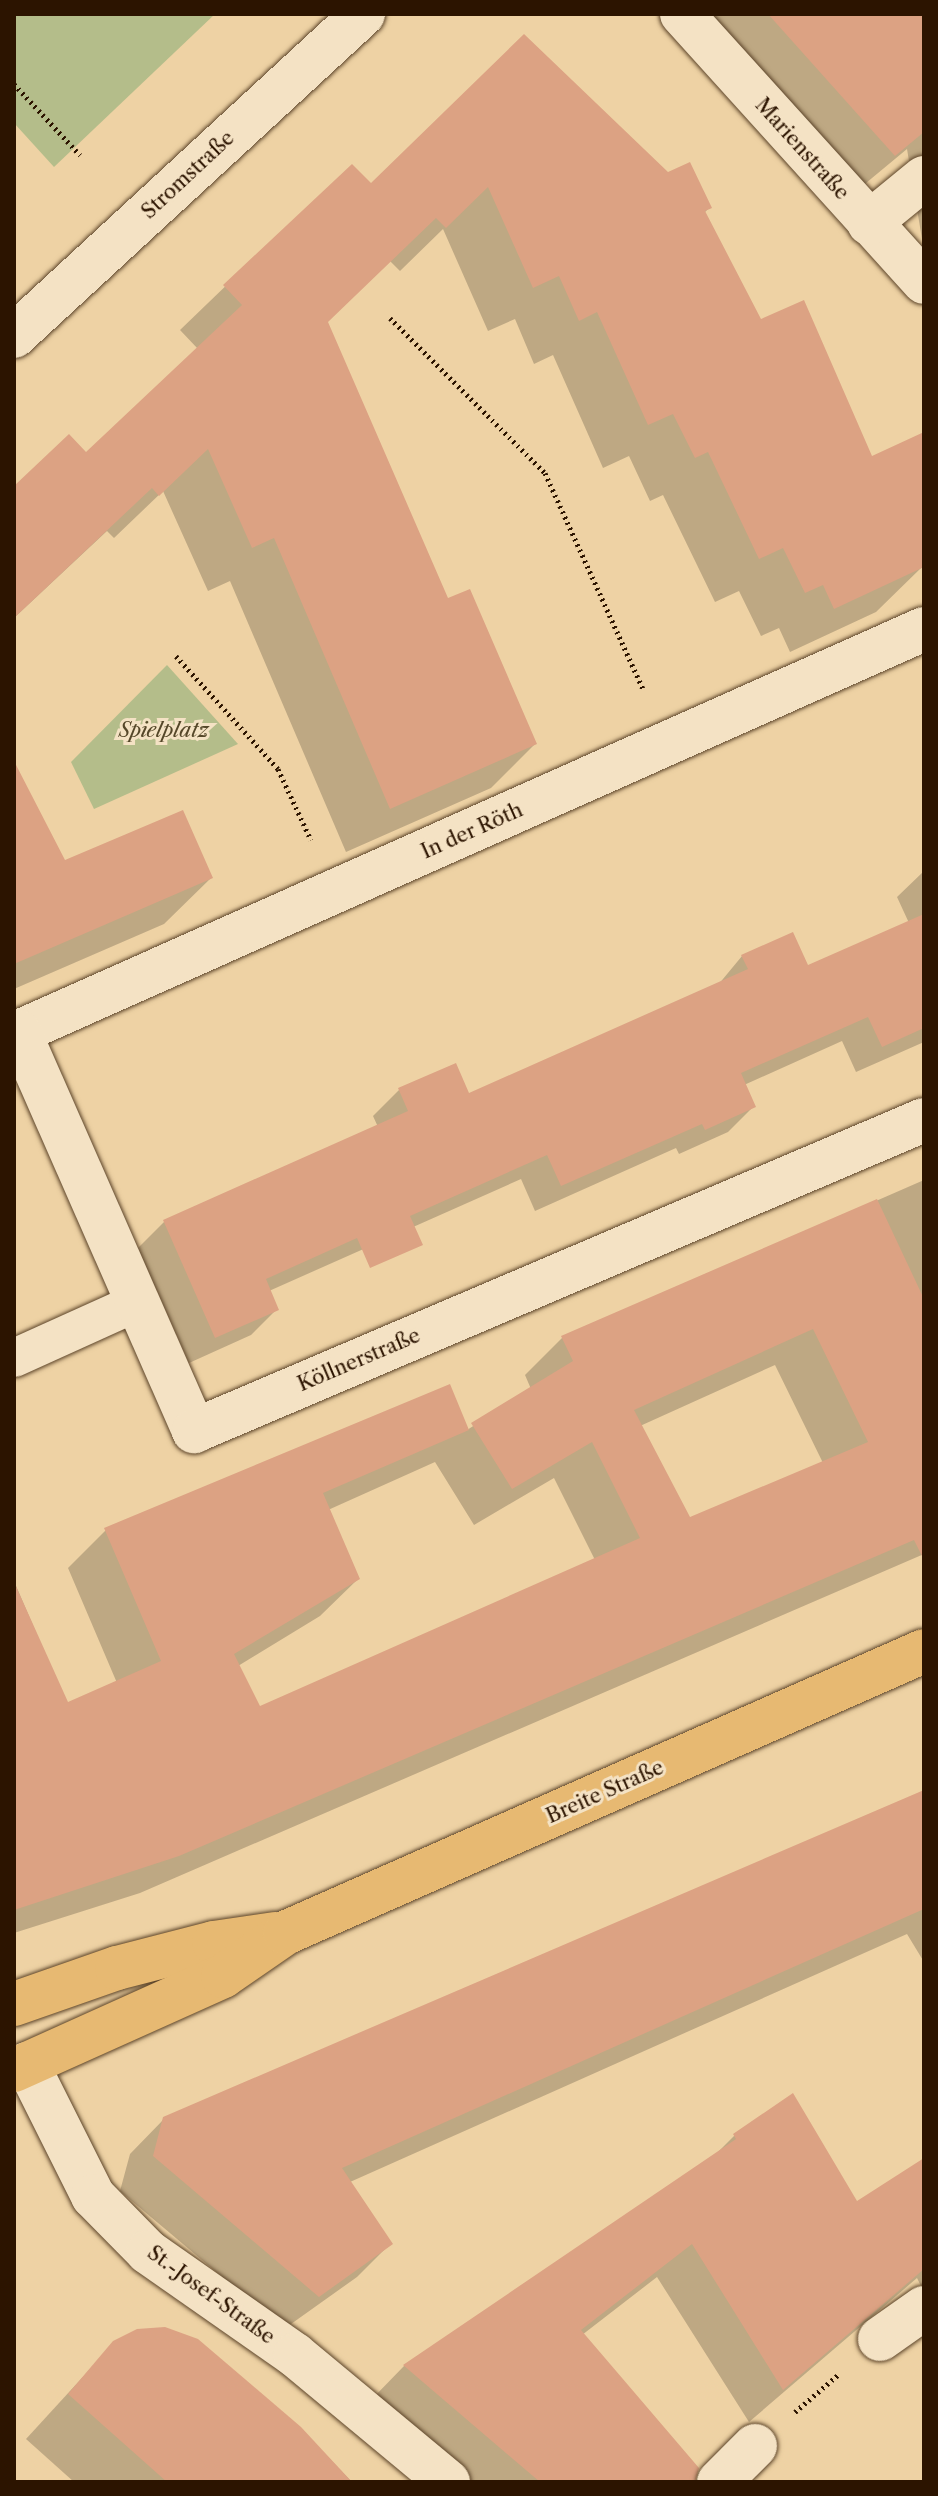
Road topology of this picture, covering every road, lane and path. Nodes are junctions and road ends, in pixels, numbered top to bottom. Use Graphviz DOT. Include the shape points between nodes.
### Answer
graph roads {
  1 [pos="363,14"];
  2 [pos="682,14"];
  3 [pos="14,84"];
  4 [pos="80,155"];
  5 [pos="924,178"];
  6 [pos="869,223"];
  7 [pos="924,282"];
  8 [pos="390,318"];
  9 [pos="14,336"];
  10 [pos="924,629"];
  11 [pos="176,656"];
  12 [pos="668,743"];
  13 [pos="335,892"];
  14 [pos="19,1032"];
  15 [pos="924,1120"];
  16 [pos="136,1303"];
  17 [pos="14,1358"];
  18 [pos="924,1651"];
  19 [pos="285,1933"];
  20 [pos="14,2004"];
  21 [pos="18,2054"];
  22 [pos="924,2308"];
  23 [pos="880,2339"];
  24 [pos="755,2446"];
  25 [pos="448,2482"];
  26 [pos="719,2482"];
  1 -- 9 [label="street, Stromstraße"];
  2 -- 6 [label="street, Marienstraße"];
  3 -- 4 [label="path"];
  5 -- 6 [label="street"];
  6 -- 7 [label="street, Marienstraße"];
  8 -- 12 [label="path" via="545,473"];
  10 -- 12 [label="street, In der Röth"];
  11 -- 13 [label="path" via="278,769"];
  12 -- 13 [label="street, In der Röth"];
  13 -- 14 [label="street, In der Röth"];
  14 -- 16 [label="street, Köllnerstraße"];
  15 -- 16 [label="street, Köllnerstraße" via="194,1431"];
  16 -- 17 [label="lane"];
  18 -- 19 [label="main road, Breite Straße"];
  19 -- 20 [label="main road, Breite Straße" via="214,1943 117,1968"];
  19 -- 21 [label="main road, Breite Straße" via="223,1976"];
  21 -- 25 [label="street, St.-Josef-Straße" via="93,2196 148,2252 295,2355"];
  22 -- 23 [label="street"];
  23 -- 24 [label="path"];
  24 -- 26 [label="street"];
}
